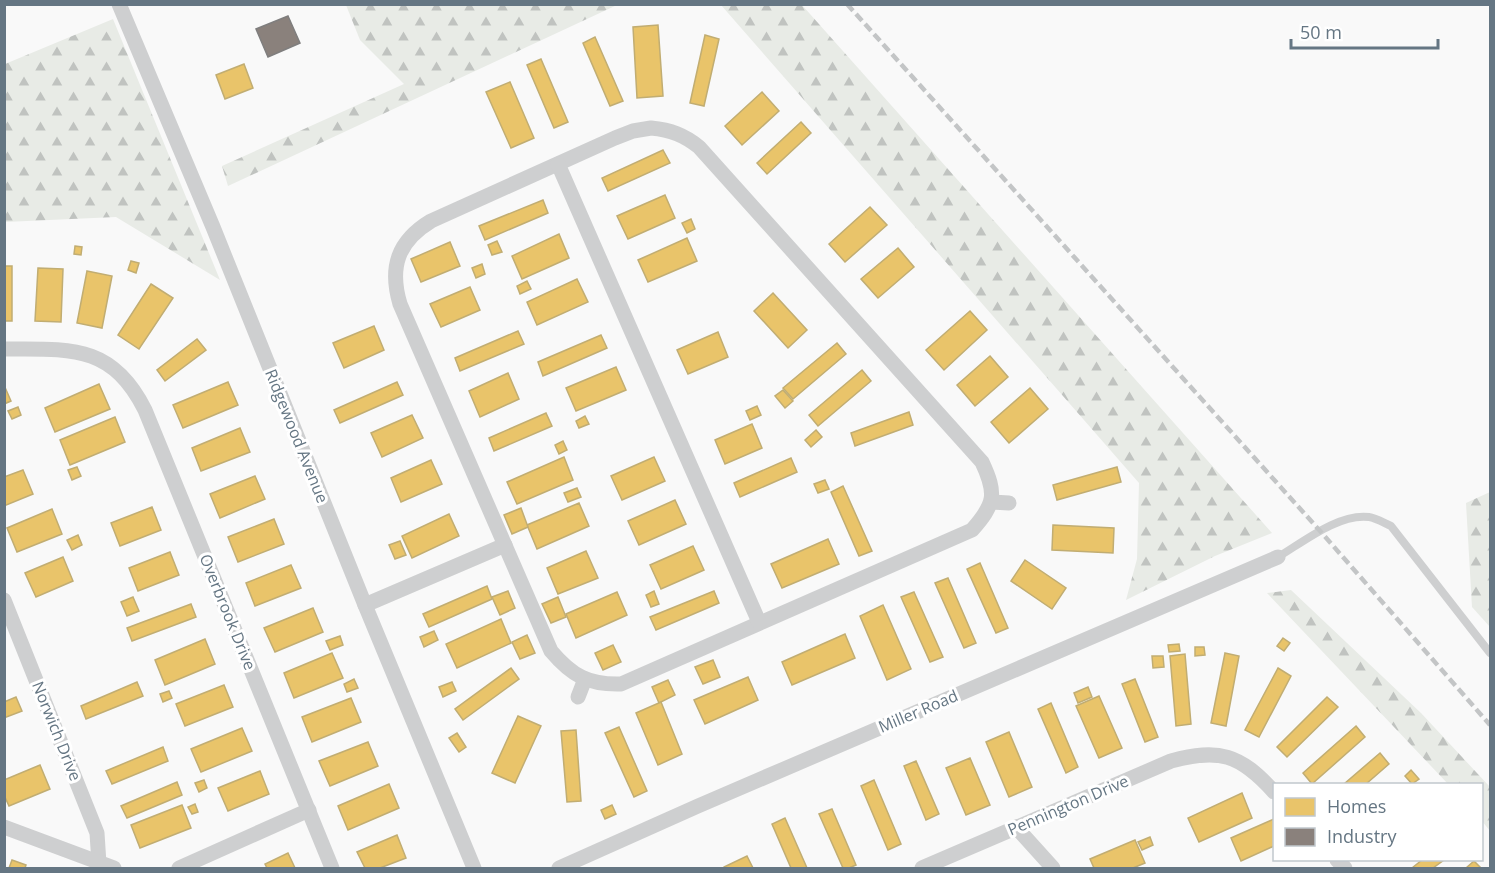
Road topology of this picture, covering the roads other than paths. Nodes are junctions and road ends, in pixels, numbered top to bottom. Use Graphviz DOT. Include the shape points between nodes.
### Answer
graph roads {
  1 [pos="119,4"];
  2 [pos="558,164"];
  3 [pos="4,349"];
  4 [pos="992,502"];
  5 [pos="1009,503"];
  6 [pos="505,544"];
  7 [pos="1278,557"];
  8 [pos="4,600"];
  9 [pos="365,605"];
  10 [pos="759,622"];
  11 [pos="1491,653"];
  12 [pos="585,680"];
  13 [pos="578,697"];
  14 [pos="1273,790"];
  15 [pos="309,810"];
  16 [pos="4,827"];
  17 [pos="1016,827"];
  18 [pos="106,866"];
  19 [pos="179,868"];
  20 [pos="332,868"];
  21 [pos="474,868"];
  22 [pos="560,868"];
  23 [pos="922,868"];
  24 [pos="1053,868"];
  1 -- 9 [label="street, Ridgewood Avenue"];
  2 -- 4 [label="street" via="633,131 651,128 671,130 699,147 982,462 990,480"];
  2 -- 6 [label="street" via="417,229 406,240 395,272 400,304"];
  2 -- 10 [label="street"];
  3 -- 15 [label="street, Overbrook Drive" via="57,349 97,357 124,376 135,392"];
  4 -- 5 [label="street"];
  4 -- 10 [label="street" via="972,530"];
  6 -- 9 [label="street"];
  6 -- 12 [label="street" via="551,651 565,667"];
  7 -- 11 [label="lane" via="1346,519 1370,517 1390,526"];
  7 -- 22 [label="street, Miller Road"];
  8 -- 18 [label="street, Norwich Drive" via="98,833"];
  9 -- 21 [label="street, Ridgewood Avenue"];
  10 -- 12 [label="street" via="621,684"];
  12 -- 13 [label="street"];
  14 -- 17 [label="street, Pennington Drive" via="1244,764 1219,755 1197,754 1170,761"];
  15 -- 19 [label="street"];
  15 -- 20 [label="street, Overbrook Drive"];
  16 -- 18 [label="street"];
  17 -- 23 [label="street, Pennington Drive"];
  17 -- 24 [label="street"];
}
